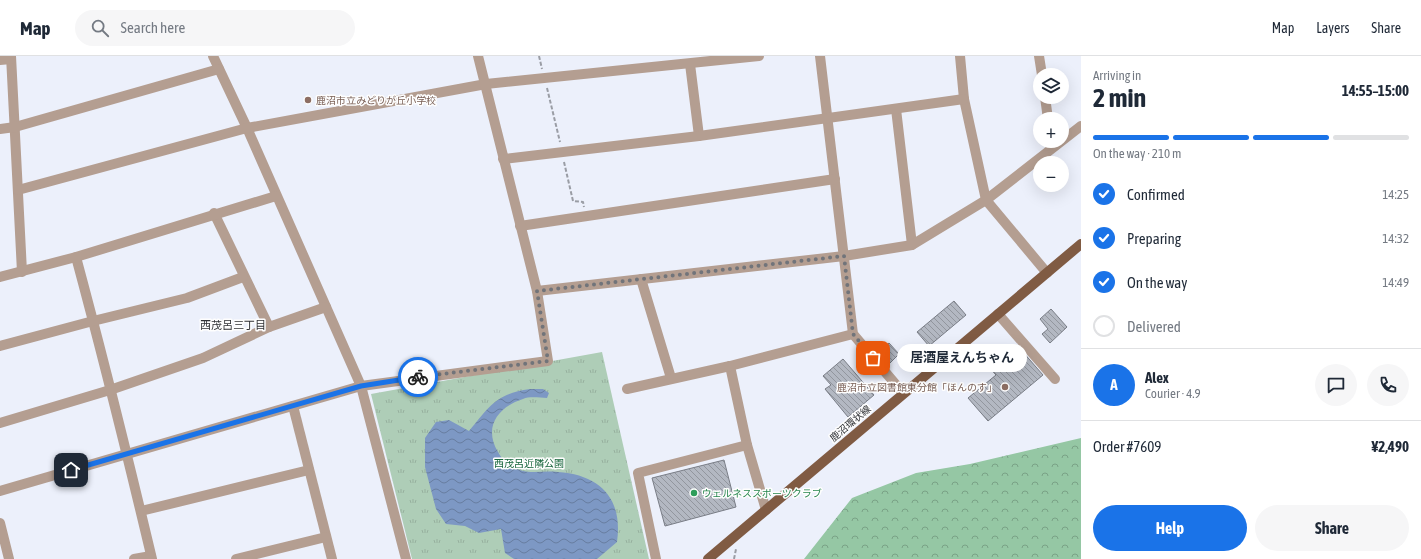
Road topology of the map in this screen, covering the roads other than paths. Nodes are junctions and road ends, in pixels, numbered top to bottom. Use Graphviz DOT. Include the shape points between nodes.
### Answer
graph roads {
  1 [pos="213,56"];
  2 [pos="478,56"];
  3 [pos="760,56"];
  4 [pos="820,56"];
  5 [pos="960,56"];
  6 [pos="1039,56"];
  7 [pos="11,58"];
  8 [pos="0,60"];
  9 [pos="690,64"];
  10 [pos="1041,68"];
  11 [pos="219,69"];
  12 [pos="486,84"];
  13 [pos="964,99"];
  14 [pos="896,110"];
  15 [pos="828,119"];
  16 [pos="1081,126"];
  17 [pos="15,127"];
  18 [pos="247,128"];
  19 [pos="0,129"];
  20 [pos="1069,134"];
  21 [pos="699,136"];
  22 [pos="1049,148"];
  23 [pos="503,159"];
  24 [pos="835,180"];
  25 [pos="18,190"];
  26 [pos="276,196"];
  27 [pos="986,200"];
  28 [pos="214,213"];
  29 [pos="520,226"];
  30 [pos="1081,244"];
  31 [pos="912,245"];
  32 [pos="844,256"];
  33 [pos="76,257"];
  34 [pos="22,272"];
  35 [pos="1047,273"];
  36 [pos="243,276"];
  37 [pos="0,277"];
  38 [pos="641,279"];
  39 [pos="537,291"];
  40 [pos="326,307"];
  41 [pos="998,314"];
  42 [pos="93,321"];
  43 [pos="269,327"];
  44 [pos="853,334"];
  45 [pos="0,346"];
  46 [pos="730,366"];
  47 [pos="671,378"];
  48 [pos="1055,379"];
  49 [pos="361,386"];
  50 [pos="627,389"];
  51 [pos="110,390"];
  52 [pos="903,393"];
  53 [pos="293,406"];
  54 [pos="0,423"];
  55 [pos="748,445"];
  56 [pos="128,452"];
  57 [pos="309,470"];
  58 [pos="0,491"];
  59 [pos="766,510"];
  60 [pos="141,511"];
  61 [pos="0,523"];
  62 [pos="326,536"];
  63 [pos="151,557"];
  64 [pos="9,559"];
  65 [pos="134,559"];
  66 [pos="236,559"];
  67 [pos="332,559"];
  68 [pos="406,559"];
  69 [pos="656,559"];
  70 [pos="708,559"];
  1 -- 11 [label="street"];
  2 -- 12 [label="street"];
  3 -- 9 [label="street"];
  4 -- 15 [label="street"];
  5 -- 13 [label="street"];
  6 -- 10 [label="street"];
  7 -- 8 [label="street"];
  7 -- 17 [label="street"];
  9 -- 12 [label="street"];
  9 -- 21 [label="street"];
  11 -- 17 [label="street"];
  11 -- 18 [label="street"];
  12 -- 18 [label="street"];
  12 -- 23 [label="street"];
  13 -- 14 [label="street"];
  13 -- 27 [label="street"];
  14 -- 15 [label="street"];
  14 -- 31 [label="street"];
  15 -- 21 [label="street"];
  15 -- 24 [label="street"];
  16 -- 20 [label="street"];
  17 -- 19 [label="street"];
  17 -- 25 [label="street"];
  18 -- 25 [label="street"];
  18 -- 26 [label="street"];
  21 -- 23 [label="street"];
  22 -- 27 [label="street"];
  23 -- 29 [label="street"];
  24 -- 29 [label="street"];
  24 -- 32 [label="street"];
  25 -- 34 [label="street"];
  26 -- 28 [label="street"];
  26 -- 40 [label="street"];
  27 -- 31 [label="street"];
  27 -- 35 [label="street"];
  28 -- 33 [label="street"];
  28 -- 36 [label="street"];
  29 -- 39 [label="street"];
  30 -- 35 [label="main road, 鹿沼環状線"];
  31 -- 32 [label="street"];
  32 -- 38 [label="street"];
  32 -- 44 [label="street"];
  33 -- 34 [label="street"];
  33 -- 42 [label="street"];
  34 -- 37 [label="street"];
  35 -- 41 [label="main road, 鹿沼環状線"];
  36 -- 42 [label="street" via="188,298"];
  36 -- 43 [label="street"];
  38 -- 39 [label="street"];
  38 -- 47 [label="street"];
  39 -- 49 [label="street" via="548,361"];
  40 -- 43 [label="street"];
  40 -- 49 [label="street"];
  41 -- 48 [label="street"];
  41 -- 52 [label="main road, 鹿沼環状線"];
  42 -- 45 [label="street"];
  42 -- 51 [label="street"];
  43 -- 51 [label="street" via="203,358"];
  44 -- 46 [label="street"];
  44 -- 52 [label="street"];
  46 -- 47 [label="street"];
  46 -- 55 [label="street"];
  47 -- 50 [label="street"];
  49 -- 53 [label="street"];
  49 -- 68 [label="street"];
  51 -- 54 [label="street"];
  51 -- 56 [label="street"];
  52 -- 59 [label="main road, 鹿沼環状線"];
  53 -- 56 [label="street"];
  53 -- 57 [label="street"];
  55 -- 59 [label="street"];
  55 -- 69 [label="street" via="638,473"];
  56 -- 58 [label="street"];
  56 -- 60 [label="street"];
  57 -- 60 [label="street"];
  57 -- 62 [label="street"];
  59 -- 70 [label="main road, 鹿沼環状線"];
  60 -- 63 [label="street"];
  61 -- 64 [label="street"];
  62 -- 66 [label="street"];
  62 -- 67 [label="street"];
  63 -- 65 [label="street"];
}
